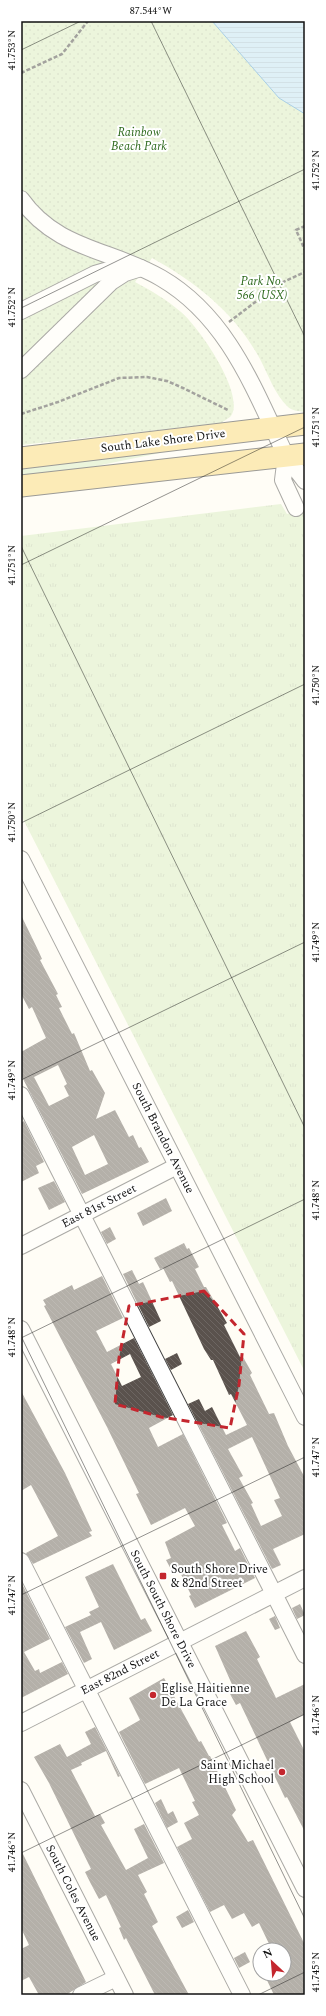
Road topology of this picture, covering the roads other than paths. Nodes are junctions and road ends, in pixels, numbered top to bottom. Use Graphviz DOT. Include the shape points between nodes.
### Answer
graph roads {
  1 [pos="21,199"];
  2 [pos="135,266"];
  3 [pos="21,311"];
  4 [pos="21,370"];
  5 [pos="305,424"];
  6 [pos="272,427"];
  7 [pos="295,455"];
  8 [pos="21,458"];
  9 [pos="305,481"];
  10 [pos="21,486"];
  11 [pos="296,508"];
  12 [pos="21,859"];
  13 [pos="21,1095"];
  14 [pos="177,1166"];
  15 [pos="82,1215"];
  16 [pos="21,1246"];
  17 [pos="21,1329"];
  18 [pos="305,1417"];
  19 [pos="21,1561"];
  20 [pos="305,1578"];
  21 [pos="274,1594"];
  22 [pos="180,1642"];
  23 [pos="305,1655"];
  24 [pos="86,1690"];
  25 [pos="21,1723"];
  26 [pos="21,1790"];
  27 [pos="305,1889"];
  28 [pos="116,1978"];
  29 [pos="81,1995"];
  30 [pos="125,1995"];
  31 [pos="242,1995"];
  1 -- 2 [label="street" via="45,226 78,245"];
  2 -- 3 [label="street" via="95,274"];
  2 -- 4 [label="street" via="111,282"];
  2 -- 6 [label="street" via="180,290 213,320 243,366"];
  5 -- 6 [label="main road, South Lake Shore Drive"];
  6 -- 7 [label="street"];
  6 -- 8 [label="main road, South Lake Shore Drive"];
  7 -- 9 [label="street"];
  7 -- 10 [label="main road"];
  7 -- 11 [label="street" via="283,480"];
  12 -- 14 [label="street, South Brandon Avenue"];
  13 -- 15 [label="street"];
  14 -- 15 [label="street, East 81st Street"];
  14 -- 18 [label="street, South Brandon Avenue"];
  15 -- 16 [label="street, East 81st Street"];
  15 -- 21 [label="street"];
  17 -- 22 [label="street, South South Shore Drive"];
  19 -- 24 [label="street"];
  20 -- 21 [label="street, East 82nd Street"];
  21 -- 22 [label="street, East 82nd Street"];
  21 -- 23 [label="street"];
  22 -- 24 [label="street, East 82nd Street"];
  22 -- 27 [label="street, South South Shore Drive"];
  24 -- 25 [label="street, East 82nd Street"];
  24 -- 31 [label="street"];
  26 -- 28 [label="street, South Coles Avenue"];
  28 -- 29 [label="street"];
  28 -- 30 [label="street, South Coles Avenue"];
}
